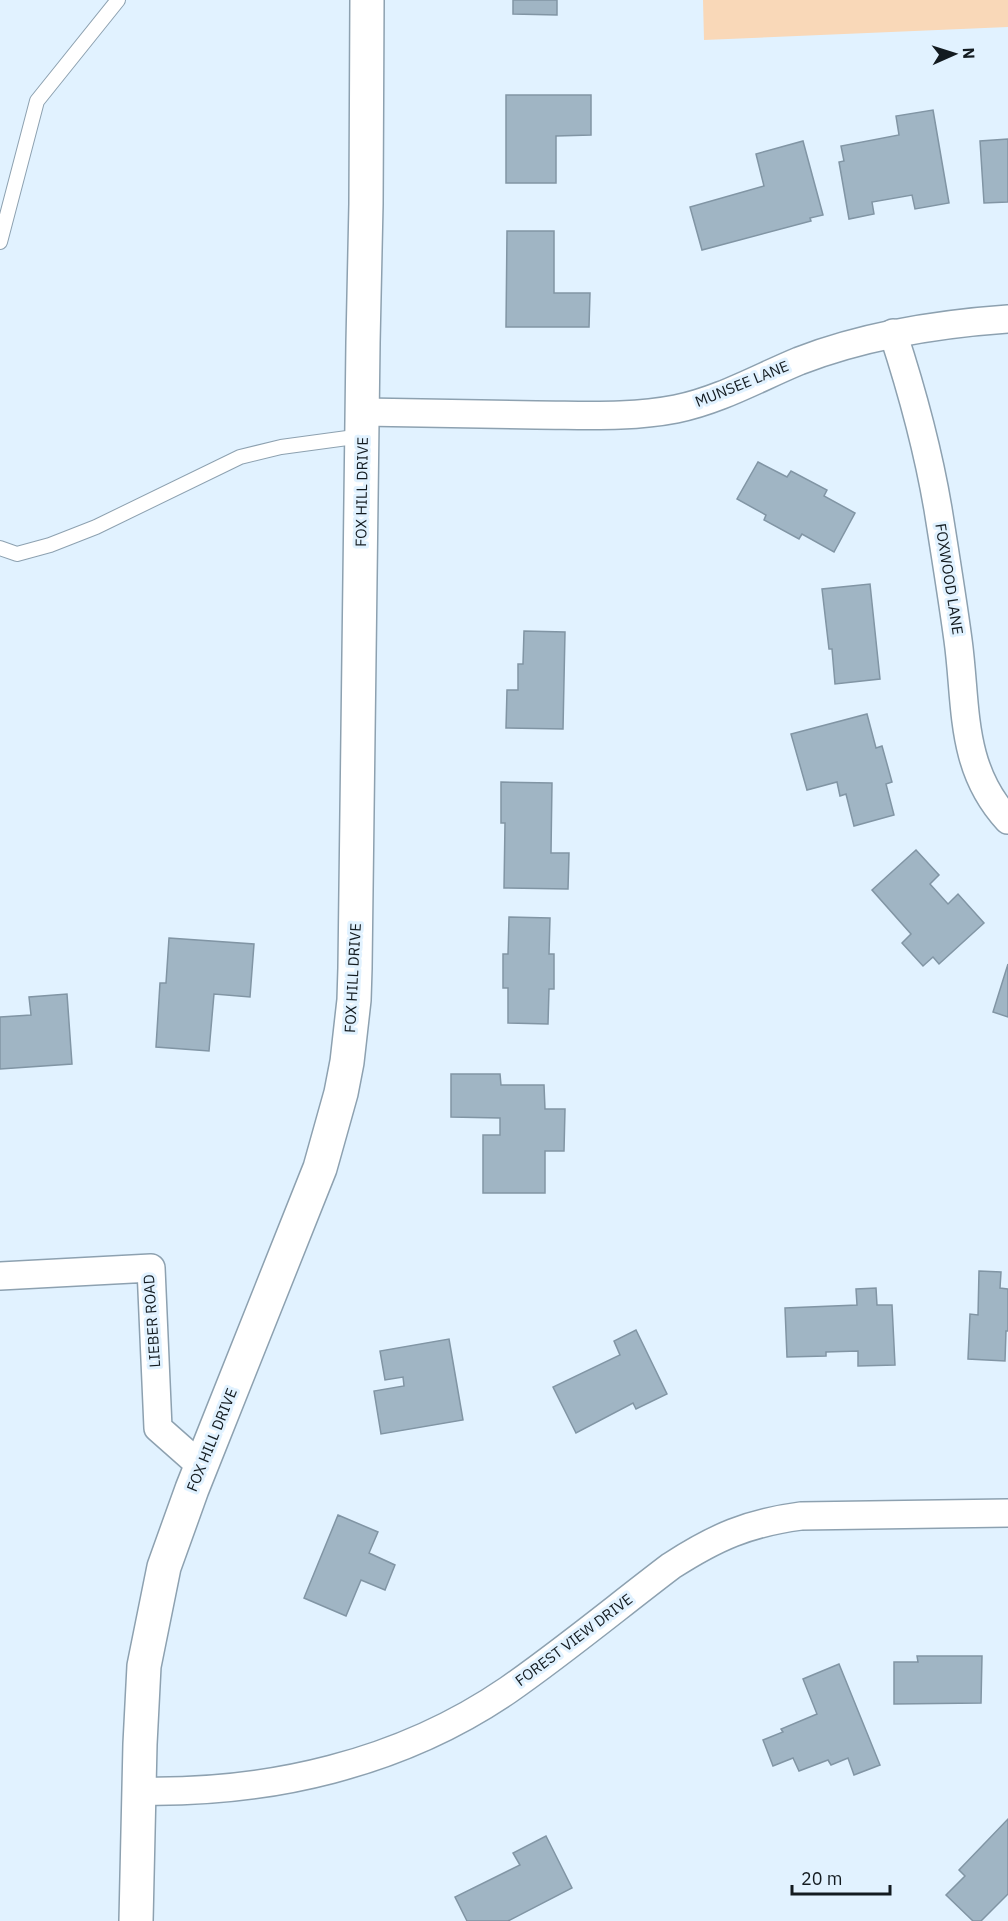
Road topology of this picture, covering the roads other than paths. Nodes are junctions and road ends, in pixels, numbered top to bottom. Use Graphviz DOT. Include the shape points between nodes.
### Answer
graph roads {
  1 [pos="118,0"];
  2 [pos="367,0"];
  3 [pos="0,242"];
  4 [pos="1008,319"];
  5 [pos="893,333"];
  6 [pos="363,424"];
  7 [pos="0,548"];
  8 [pos="1008,820"];
  9 [pos="0,1276"];
  10 [pos="201,1466"];
  11 [pos="1008,1513"];
  12 [pos="139,1791"];
  13 [pos="136,1921"];
  1 -- 3 [label="lane" via="37,101"];
  2 -- 6 [label="street, FOX HILL DRIVE"];
  4 -- 5 [label="street, MUNSEE LANE"];
  5 -- 6 [label="street, MUNSEE LANE" via="800,361 735,390 677,408 600,416"];
  5 -- 8 [label="street, FOXWOOD LANE" via="910,385 938,508 970,752 987,792"];
  6 -- 7 [label="lane" via="240,457 59,541 17,554"];
  6 -- 10 [label="street, FOX HILL DRIVE" via="355,968 347,1062 320,1168"];
  9 -- 10 [label="street, LIEBER ROAD" via="151,1268 158,1428"];
  10 -- 12 [label="street, FOX HILL DRIVE" via="164,1567 144,1666"];
  11 -- 12 [label="street, FOREST VIEW DRIVE" via="801,1516 741,1529 697,1548 671,1566 506,1692 420,1738 343,1766 271,1783 201,1791"];
  12 -- 13 [label="street, FOX HILL DRIVE"];
}
